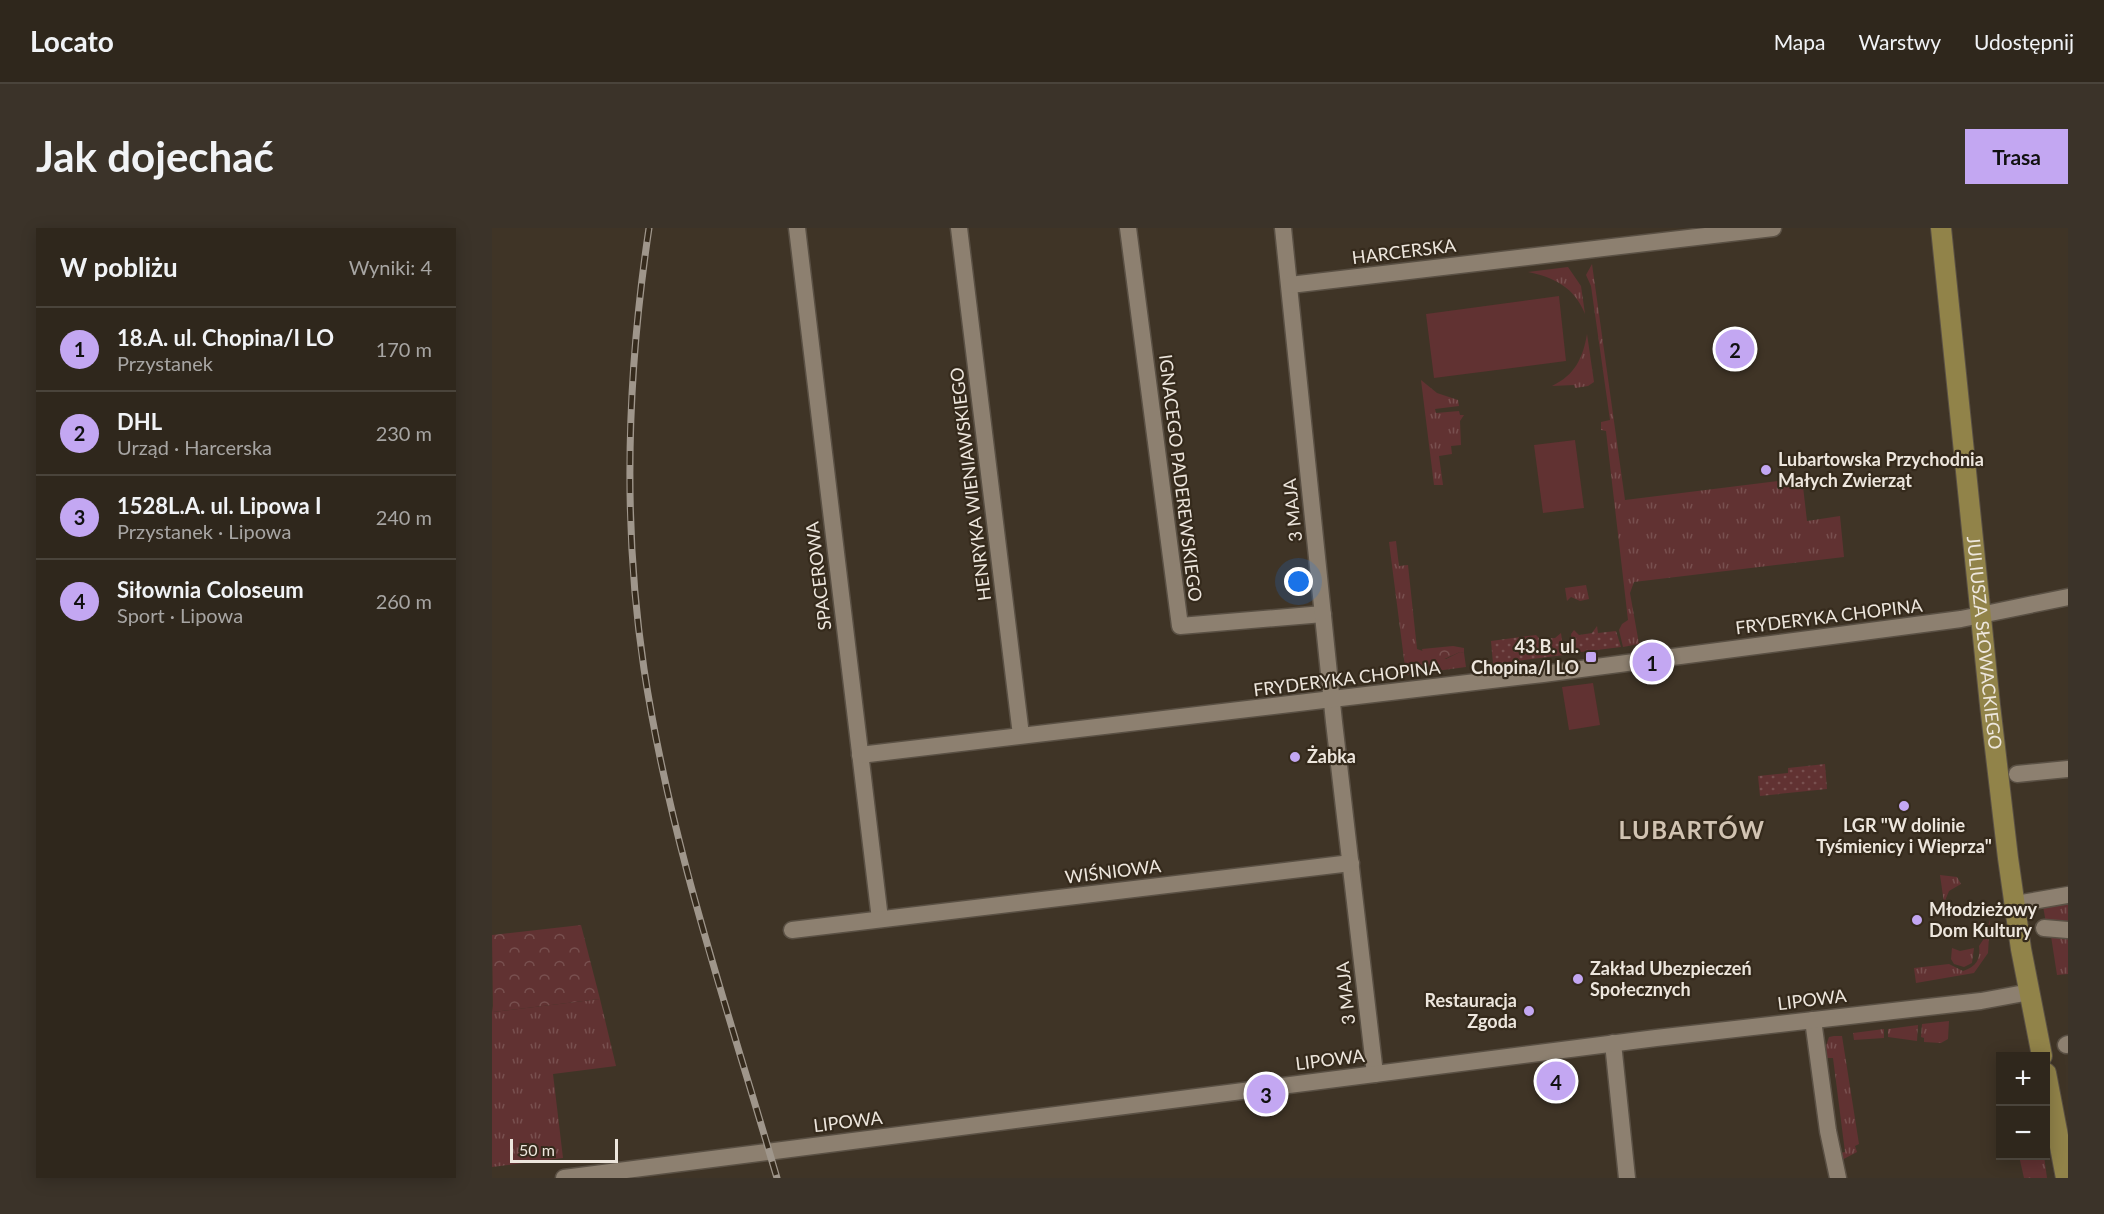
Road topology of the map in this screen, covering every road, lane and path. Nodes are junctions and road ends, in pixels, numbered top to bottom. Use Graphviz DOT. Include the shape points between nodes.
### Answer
graph roads {
  1 [pos="797,228"];
  2 [pos="959,228"];
  3 [pos="1128,228"];
  4 [pos="1283,228"];
  5 [pos="1773,228"];
  6 [pos="1941,228"];
  7 [pos="1290,285"];
  8 [pos="2068,597"];
  9 [pos="1323,614"];
  10 [pos="1981,616"];
  11 [pos="1332,701"];
  12 [pos="1022,735"];
  13 [pos="860,755"];
  14 [pos="2068,769"];
  15 [pos="2018,774"];
  16 [pos="1351,863"];
  17 [pos="2068,895"];
  18 [pos="2016,904"];
  19 [pos="880,919"];
  20 [pos="2044,928"];
  21 [pos="792,930"];
  22 [pos="2068,930"];
  23 [pos="2030,992"];
  24 [pos="1813,1020"];
  25 [pos="1613,1043"];
  26 [pos="2041,1052"];
  27 [pos="1375,1074"];
  28 [pos="2050,1094"];
  29 [pos="564,1178"];
  30 [pos="1627,1178"];
  31 [pos="1838,1178"];
  32 [pos="2066,1178"];
  1 -- 13 [label="street, SPACEROWA"];
  2 -- 12 [label="street, HENRYKA WIENIAWSKIEGO"];
  3 -- 9 [label="street, IGNACEGO PADEREWSKIEGO" via="1180,626"];
  4 -- 7 [label="street, 3 MAJA"];
  5 -- 7 [label="street, HARCERSKA"];
  6 -- 10 [label="main road, JULIUSZA SŁOWACKIEGO"];
  7 -- 9 [label="street, 3 MAJA"];
  8 -- 10 [label="street, FRYDERYKA CHOPINA"];
  9 -- 11 [label="street, 3 MAJA"];
  10 -- 11 [label="street, FRYDERYKA CHOPINA"];
  10 -- 18 [label="main road, JULIUSZA SŁOWACKIEGO"];
  11 -- 12 [label="street, FRYDERYKA CHOPINA"];
  11 -- 16 [label="street, 3 MAJA"];
  12 -- 13 [label="street, FRYDERYKA CHOPINA"];
  13 -- 19 [label="street, SPACEROWA"];
  14 -- 15 [label="street"];
  16 -- 19 [label="street, WIŚNIOWA"];
  16 -- 27 [label="street, 3 MAJA"];
  17 -- 18 [label="street"];
  18 -- 23 [label="main road, JULIUSZA SŁOWACKIEGO"];
  19 -- 21 [label="street, WIŚNIOWA"];
  20 -- 22 [label="street"];
  23 -- 24 [label="street, LIPOWA"];
  23 -- 26 [label="main road, JULIUSZA SŁOWACKIEGO"];
  24 -- 25 [label="street, LIPOWA"];
  24 -- 31 [label="street"];
  25 -- 27 [label="street, LIPOWA"];
  25 -- 30 [label="street"];
  27 -- 29 [label="street, LIPOWA"];
  28 -- 32 [label="main road"];
}
